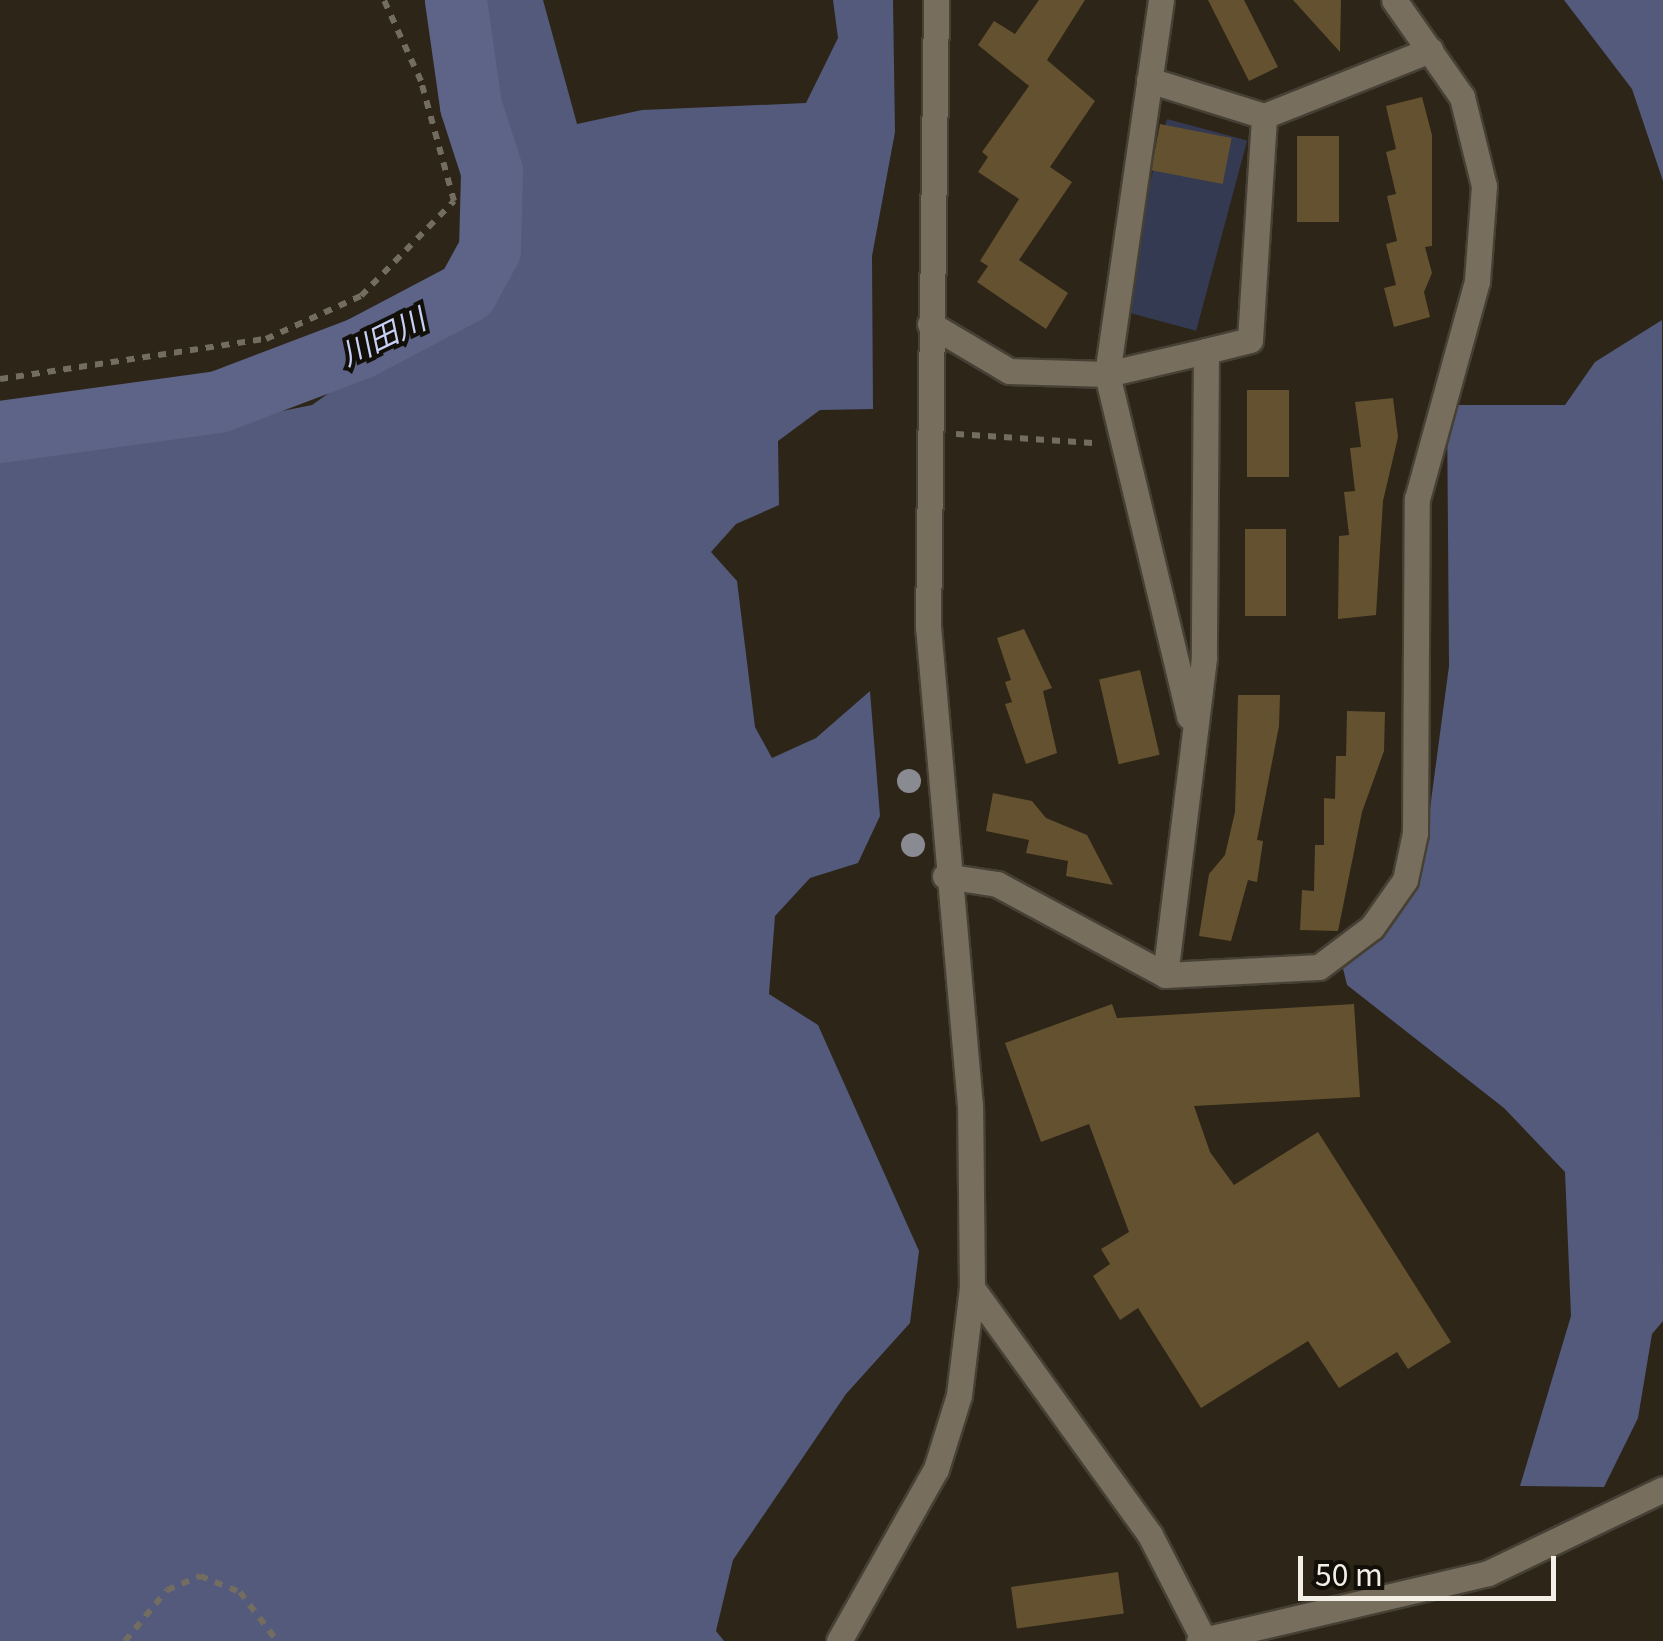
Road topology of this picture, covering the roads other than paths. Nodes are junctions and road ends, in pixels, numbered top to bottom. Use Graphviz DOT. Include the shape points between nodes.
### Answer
graph roads {
  1 [pos="936,0"];
  2 [pos="1161,0"];
  3 [pos="1394,0"];
  4 [pos="1430,50"];
  5 [pos="1149,80"];
  6 [pos="1264,116"];
  7 [pos="930,324"];
  8 [pos="1206,351"];
  9 [pos="1107,374"];
  10 [pos="1193,732"];
  11 [pos="946,876"];
  12 [pos="1165,974"];
  13 [pos="972,1288"];
  14 [pos="1663,1489"];
  15 [pos="1201,1640"];
  16 [pos="840,1641"];
  1 -- 7 [label="street"];
  2 -- 5 [label="street"];
  3 -- 4 [label="street"];
  4 -- 6 [label="street"];
  4 -- 12 [label="street" via="1470,115 1484,186 1476,281 1416,499 1415,833 1405,880 1372,928 1319,967"];
  5 -- 6 [label="street"];
  5 -- 9 [label="street"];
  6 -- 8 [label="street" via="1250,340"];
  7 -- 9 [label="street" via="1009,370"];
  7 -- 11 [label="street" via="928,628"];
  8 -- 9 [label="street"];
  8 -- 10 [label="street" via="1204,658"];
  9 -- 10 [label="street"];
  10 -- 12 [label="street"];
  11 -- 12 [label="street" via="997,884"];
  11 -- 13 [label="street" via="970,1106"];
  13 -- 15 [label="street" via="1150,1535"];
  13 -- 16 [label="street" via="960,1395 936,1469"];
  14 -- 15 [label="street" via="1488,1573"];
}
